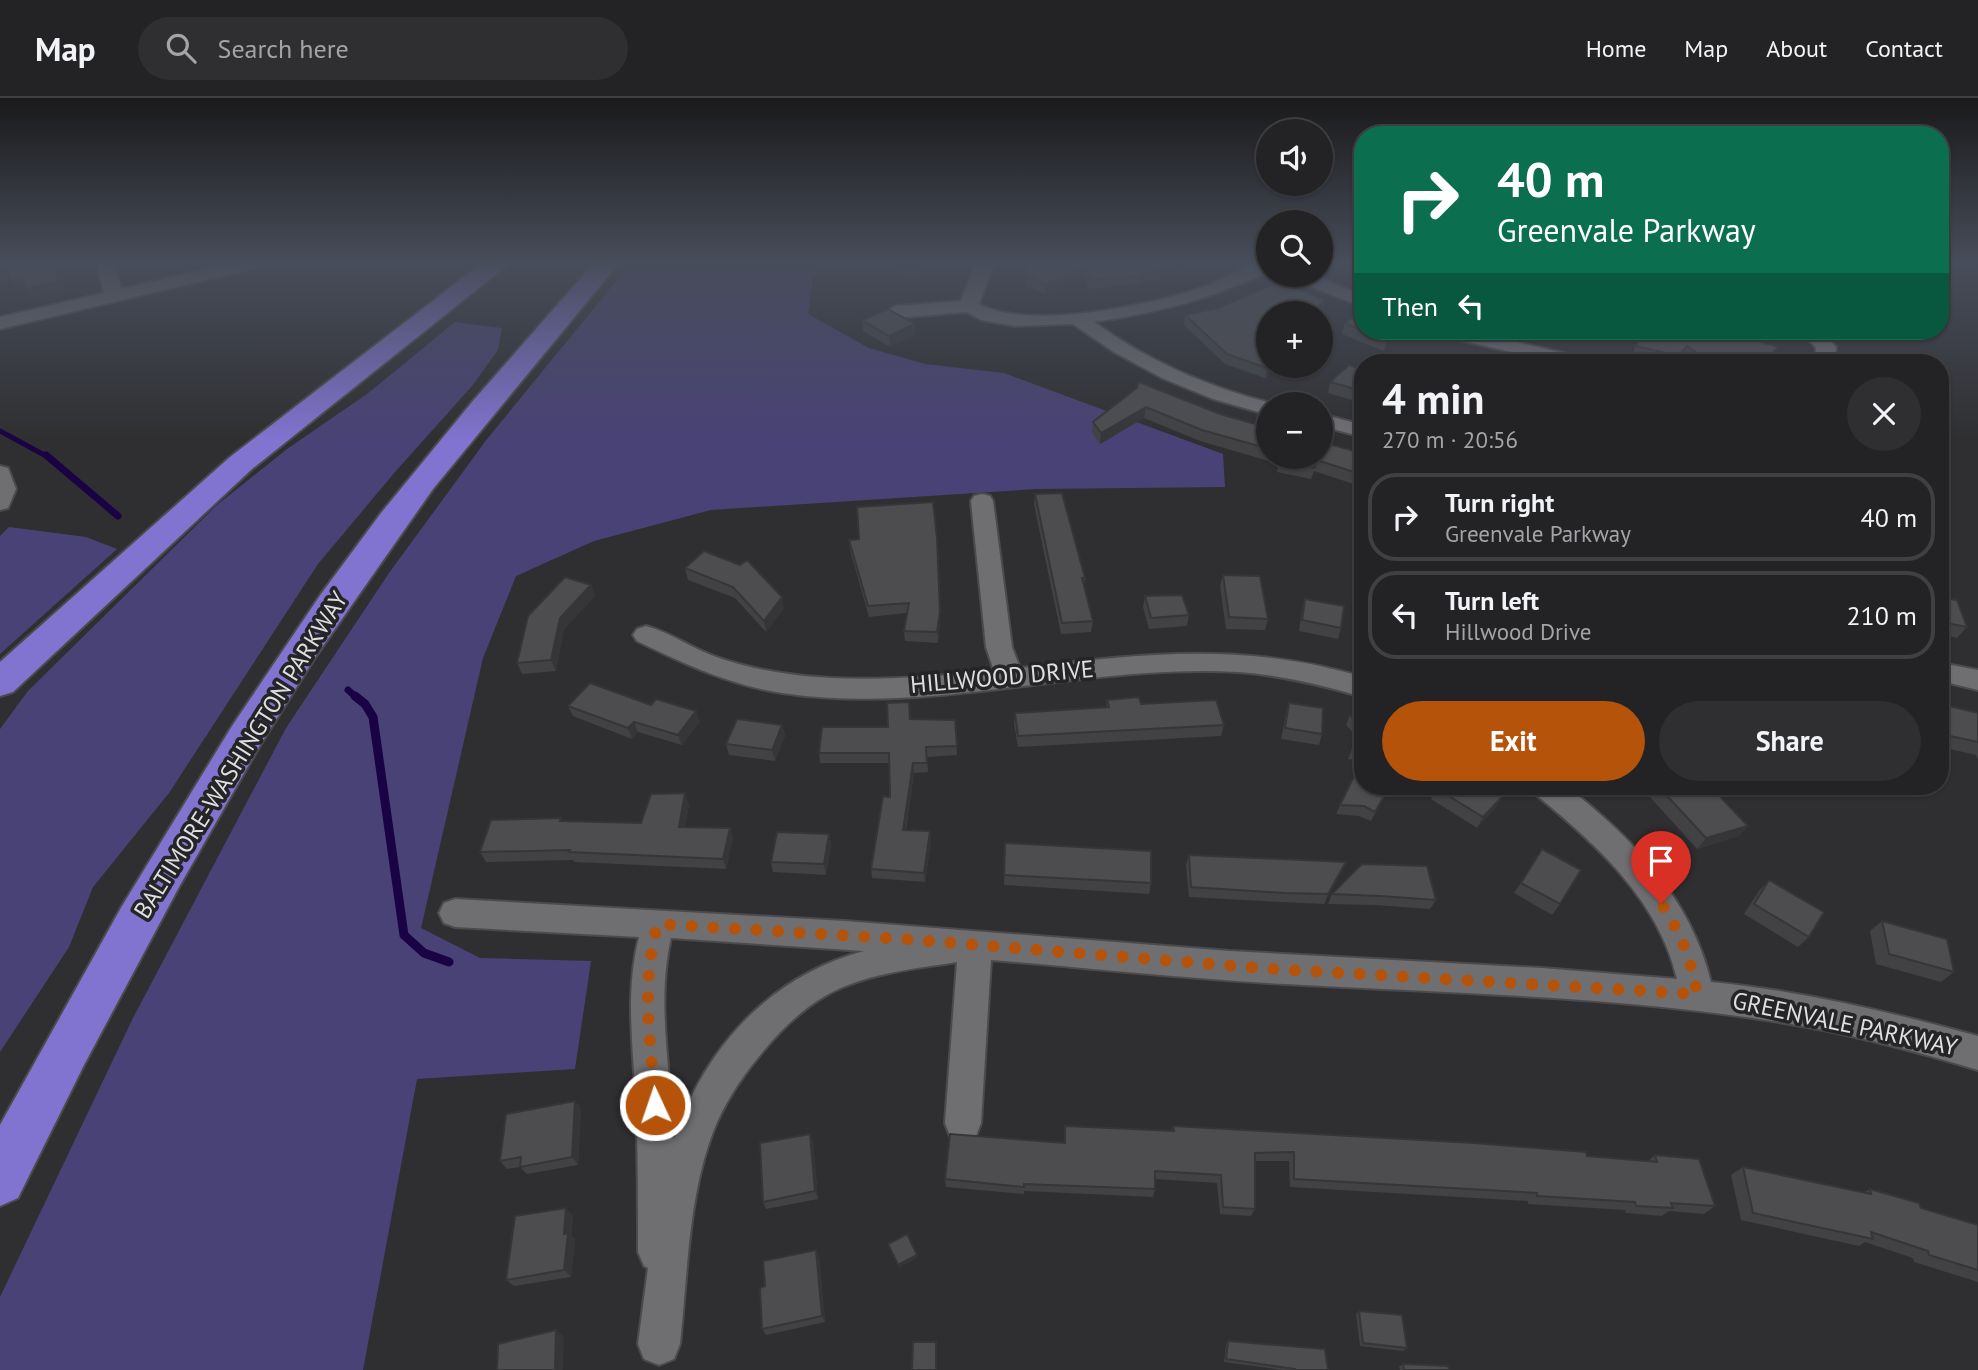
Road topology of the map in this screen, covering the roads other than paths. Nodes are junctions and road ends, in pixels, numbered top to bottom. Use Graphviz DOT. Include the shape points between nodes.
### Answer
graph roads {
  1 [pos="422,322"];
  2 [pos="556,322"];
  3 [pos="1084,322"];
  4 [pos="1484,340"];
  5 [pos="1544,354"];
  6 [pos="1256,405"];
  7 [pos="1333,423"];
  8 [pos="1354,429"];
  9 [pos="0,473"];
  10 [pos="982,501"];
  11 [pos="0,503"];
  12 [pos="646,635"];
  13 [pos="1949,674"];
  14 [pos="1010,678"];
  15 [pos="1978,680"];
  16 [pos="0,683"];
  17 [pos="1354,684"];
  18 [pos="1555,795"];
  19 [pos="455,913"];
  20 [pos="658,924"];
  21 [pos="975,945"];
  22 [pos="1697,994"];
  23 [pos="1978,1053"];
  24 [pos="963,1123"];
  25 [pos="0,1180"];
  26 [pos="659,1357"];
  1 -- 16 [label="highway" via="241,463"];
  2 -- 25 [label="highway, BALTIMORE-WASHINGTON PARKWAY" via="425,478 310,637 185,836"];
  3 -- 6 [label="street" via="1120,347 1198,386"];
  4 -- 5 [label="street"];
  7 -- 8 [label="street"];
  9 -- 11 [label="street" via="5,489"];
  10 -- 14 [label="street" via="999,647"];
  12 -- 14 [label="street, HILLWOOD DRIVE" via="729,674 811,686 909,687"];
  13 -- 15 [label="street"];
  14 -- 17 [label="street, HILLWOOD DRIVE" via="1118,666 1221,662 1281,667"];
  18 -- 22 [label="street" via="1598,832 1672,918 1693,969"];
  19 -- 20 [label="street, GREENVALE PARKWAY"];
  20 -- 21 [label="street, GREENVALE PARKWAY"];
  20 -- 26 [label="street" via="649,954 648,992 655,1105"];
  21 -- 22 [label="street, GREENVALE PARKWAY" via="1274,969"];
  21 -- 24 [label="street"];
  21 -- 26 [label="street" via="889,960 816,984 790,1001 736,1058 703,1112 685,1168"];
  22 -- 23 [label="street, GREENVALE PARKWAY" via="1836,1018"];
}
